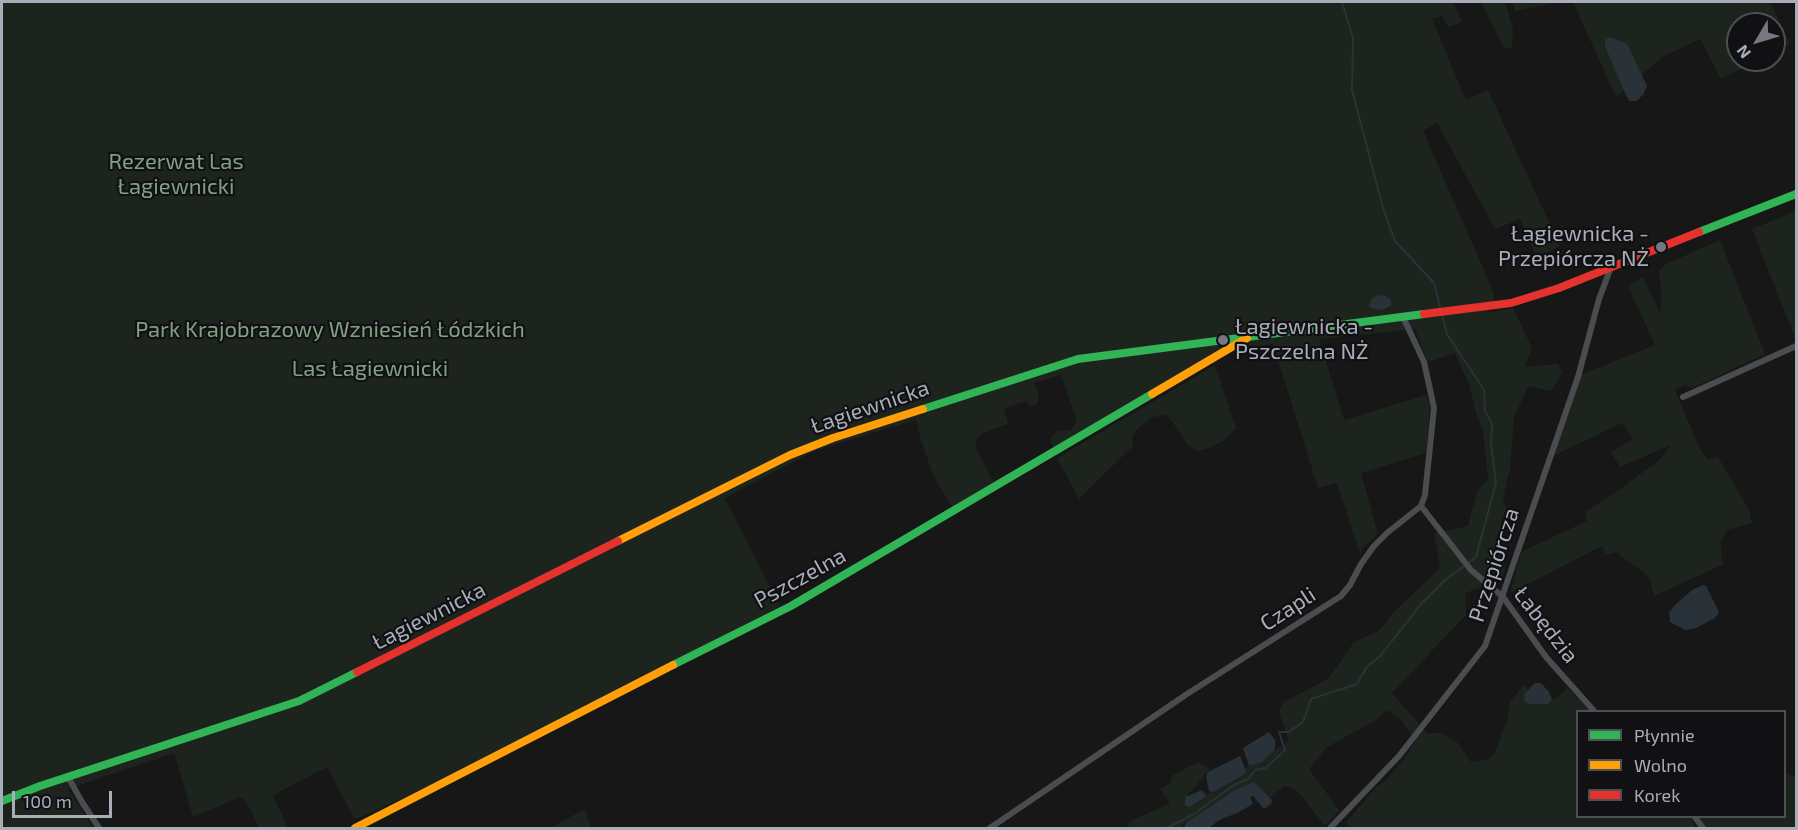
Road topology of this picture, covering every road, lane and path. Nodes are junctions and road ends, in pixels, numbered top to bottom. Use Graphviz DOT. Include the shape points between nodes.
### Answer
graph roads {
  1 [pos="1797,194"];
  2 [pos="1611,267"];
  3 [pos="1403,317"];
  4 [pos="1250,336"];
  5 [pos="1797,346"];
  6 [pos="1683,397"];
  7 [pos="1421,506"];
  8 [pos="1503,597"];
  9 [pos="1594,710"];
  10 [pos="68,777"];
  11 [pos="2,801"];
  12 [pos="99,828"];
  13 [pos="355,828"];
  14 [pos="990,828"];
  15 [pos="1330,828"];
  1 -- 2 [label="street, Łagiewnicka"];
  2 -- 3 [label="street, Łagiewnicka" via="1500,305"];
  2 -- 8 [label="street, Przepiórcza"];
  3 -- 4 [label="street, Łagiewnicka"];
  3 -- 7 [label="street" via="1424,362 1434,408"];
  4 -- 10 [label="street, Łagiewnicka" via="1078,359 818,443 299,701"];
  4 -- 13 [label="street, Pszczelna" via="791,606"];
  5 -- 6 [label="street"];
  7 -- 8 [label="street, Łabędzia" via="1471,570"];
  7 -- 14 [label="street, Czapli" via="1374,546 1341,596 1187,693"];
  8 -- 9 [label="street, Łabędzia" via="1546,657"];
  8 -- 15 [label="street, Przepiórcza" via="1479,656 1399,756"];
  10 -- 11 [label="street, Łagiewnicka"];
  10 -- 12 [label="street"];
}
